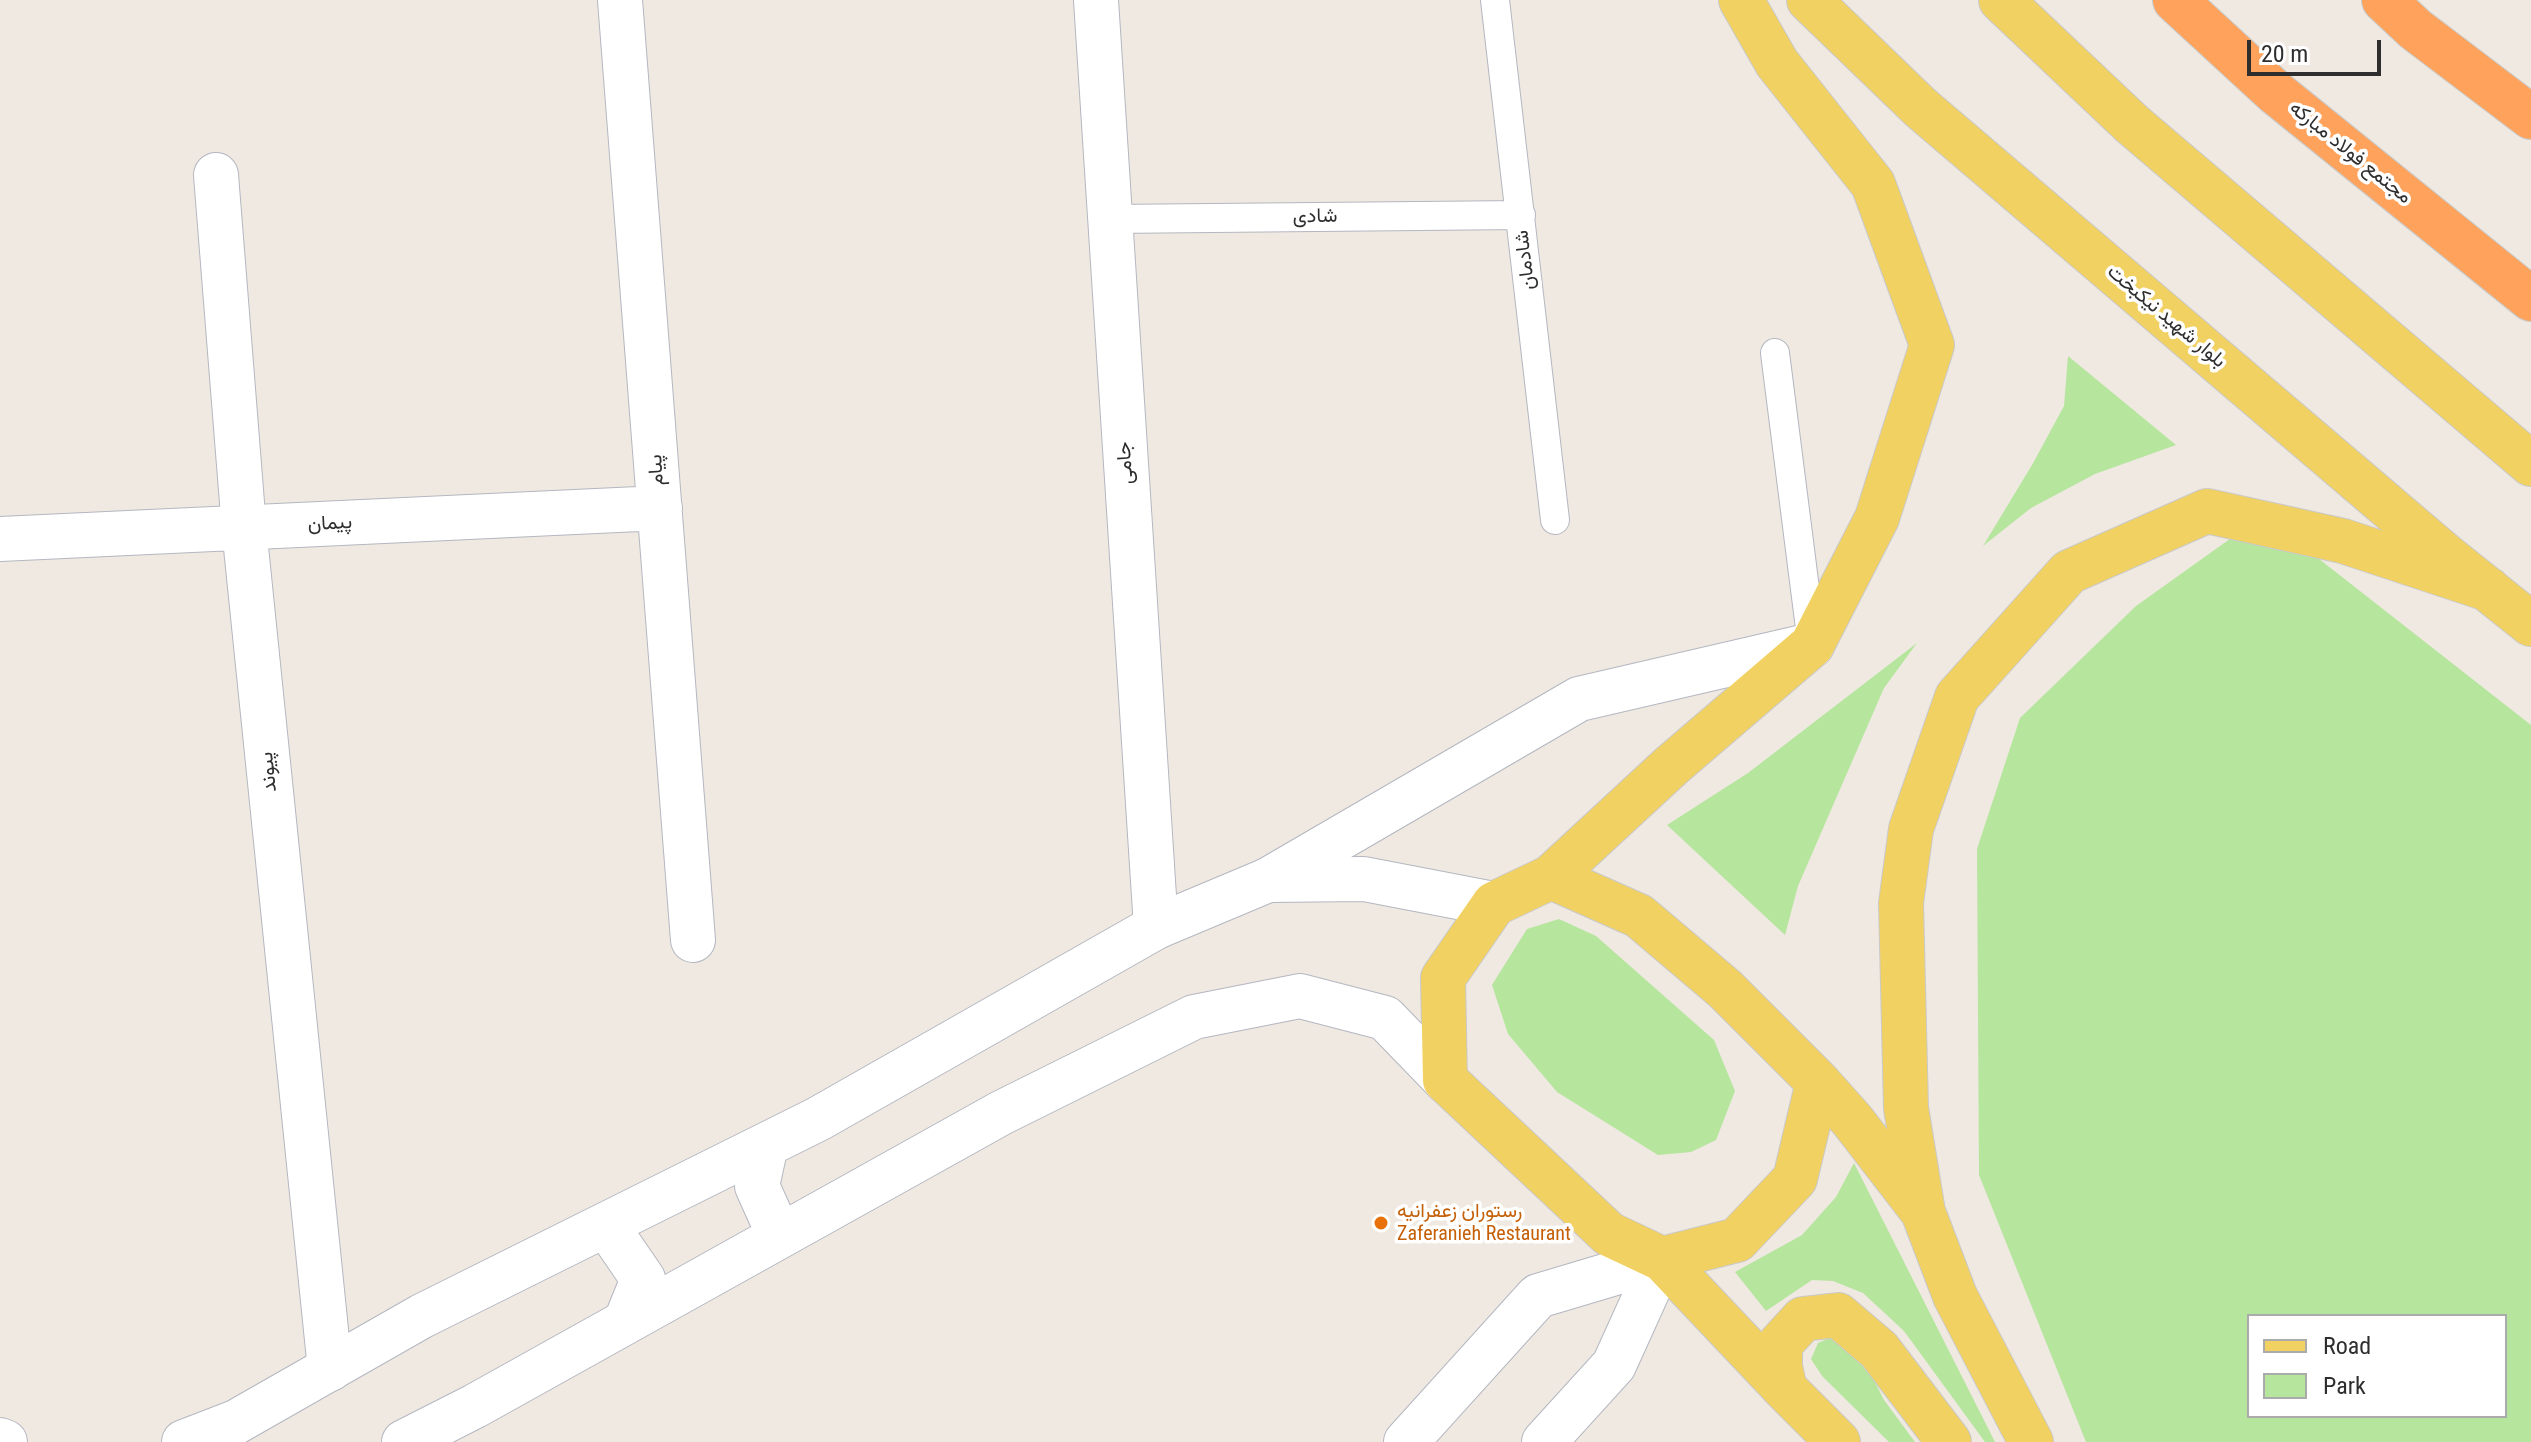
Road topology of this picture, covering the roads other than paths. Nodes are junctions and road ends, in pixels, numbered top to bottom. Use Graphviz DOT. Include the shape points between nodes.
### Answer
graph roads {
  1 [pos="620,0"];
  2 [pos="1096,0"];
  3 [pos="1495,0"];
  4 [pos="1741,0"];
  5 [pos="1809,0"];
  6 [pos="2001,0"];
  7 [pos="2175,0"];
  8 [pos="2384,0"];
  9 [pos="2531,117"];
  10 [pos="216,175"];
  11 [pos="1521,215"];
  12 [pos="1110,219"];
  13 [pos="2531,299"];
  14 [pos="1775,353"];
  15 [pos="2531,464"];
  16 [pos="660,508"];
  17 [pos="1555,520"];
  18 [pos="244,528"];
  19 [pos="0,539"];
  20 [pos="2488,589"];
  21 [pos="2531,624"];
  22 [pos="1812,645"];
  23 [pos="1551,877"];
  24 [pos="1268,880"];
  25 [pos="1494,904"];
  26 [pos="1156,927"];
  27 [pos="693,940"];
  28 [pos="1445,1080"];
  29 [pos="1818,1082"];
  30 [pos="766,1145"];
  31 [pos="1923,1212"];
  32 [pos="606,1225"];
  33 [pos="779,1235"];
  34 [pos="1662,1259"];
  35 [pos="626,1321"];
  36 [pos="330,1369"];
  37 [pos="1785,1389"];
  38 [pos="184,1442"];
  39 [pos="404,1442"];
  40 [pos="1406,1442"];
  41 [pos="1544,1442"];
  42 [pos="1838,1442"];
  43 [pos="1949,1442"];
  44 [pos="2031,1442"];
  1 -- 16 [label="street, پیام"];
  2 -- 12 [label="street, جامی"];
  3 -- 11 [label="lane, شادمان"];
  4 -- 22 [label="main road" via="1777,63 1873,184 1932,345 1877,518"];
  5 -- 20 [label="main road, بلوار شهید نیکبخت" via="1921,108"];
  6 -- 15 [label="main road" via="2132,124"];
  7 -- 13 [label="highway, مجتمع فولاد مبارکه" via="2276,93"];
  8 -- 9 [label="highway"];
  10 -- 18 [label="street, پیوند"];
  11 -- 12 [label="lane, شادی"];
  11 -- 17 [label="lane, شادمان"];
  12 -- 26 [label="street, جامی"];
  14 -- 22 [label="lane"];
  16 -- 18 [label="street, پیمان"];
  16 -- 27 [label="street, پیام"];
  18 -- 19 [label="street, پیمان"];
  18 -- 36 [label="street, پیوند"];
  20 -- 21 [label="main road, بلوار شهید نیکبخت"];
  20 -- 31 [label="main road" via="2343,541 2207,511 2069,572 1957,697 1911,829 1901,903 1906,1108"];
  22 -- 23 [label="main road"];
  22 -- 24 [label="street" via="1579,699"];
  23 -- 25 [label="main road"];
  23 -- 29 [label="main road" via="1639,916 1725,989"];
  24 -- 25 [label="street" via="1364,879"];
  24 -- 26 [label="street"];
  25 -- 28 [label="main road" via="1443,978"];
  26 -- 30 [label="street"];
  28 -- 33 [label="street" via="1385,1018 1300,996 1194,1017 1001,1113"];
  28 -- 34 [label="main road" via="1609,1234"];
  29 -- 31 [label="main road"];
  29 -- 34 [label="main road" via="1795,1179 1737,1240"];
  30 -- 32 [label="street"];
  30 -- 33 [label="street" via="757,1186"];
  31 -- 44 [label="main road" via="1955,1296"];
  32 -- 35 [label="street" via="643,1279"];
  32 -- 36 [label="street" via="422,1316"];
  33 -- 35 [label="street"];
  34 -- 37 [label="main road"];
  34 -- 40 [label="street" via="1538,1296"];
  34 -- 41 [label="street" via="1614,1365"];
  35 -- 39 [label="street"];
  36 -- 38 [label="street" via="236,1422"];
  37 -- 42 [label="main road"];
  37 -- 43 [label="main road" via="1780,1344 1803,1319 1838,1315 1879,1350"];
}
